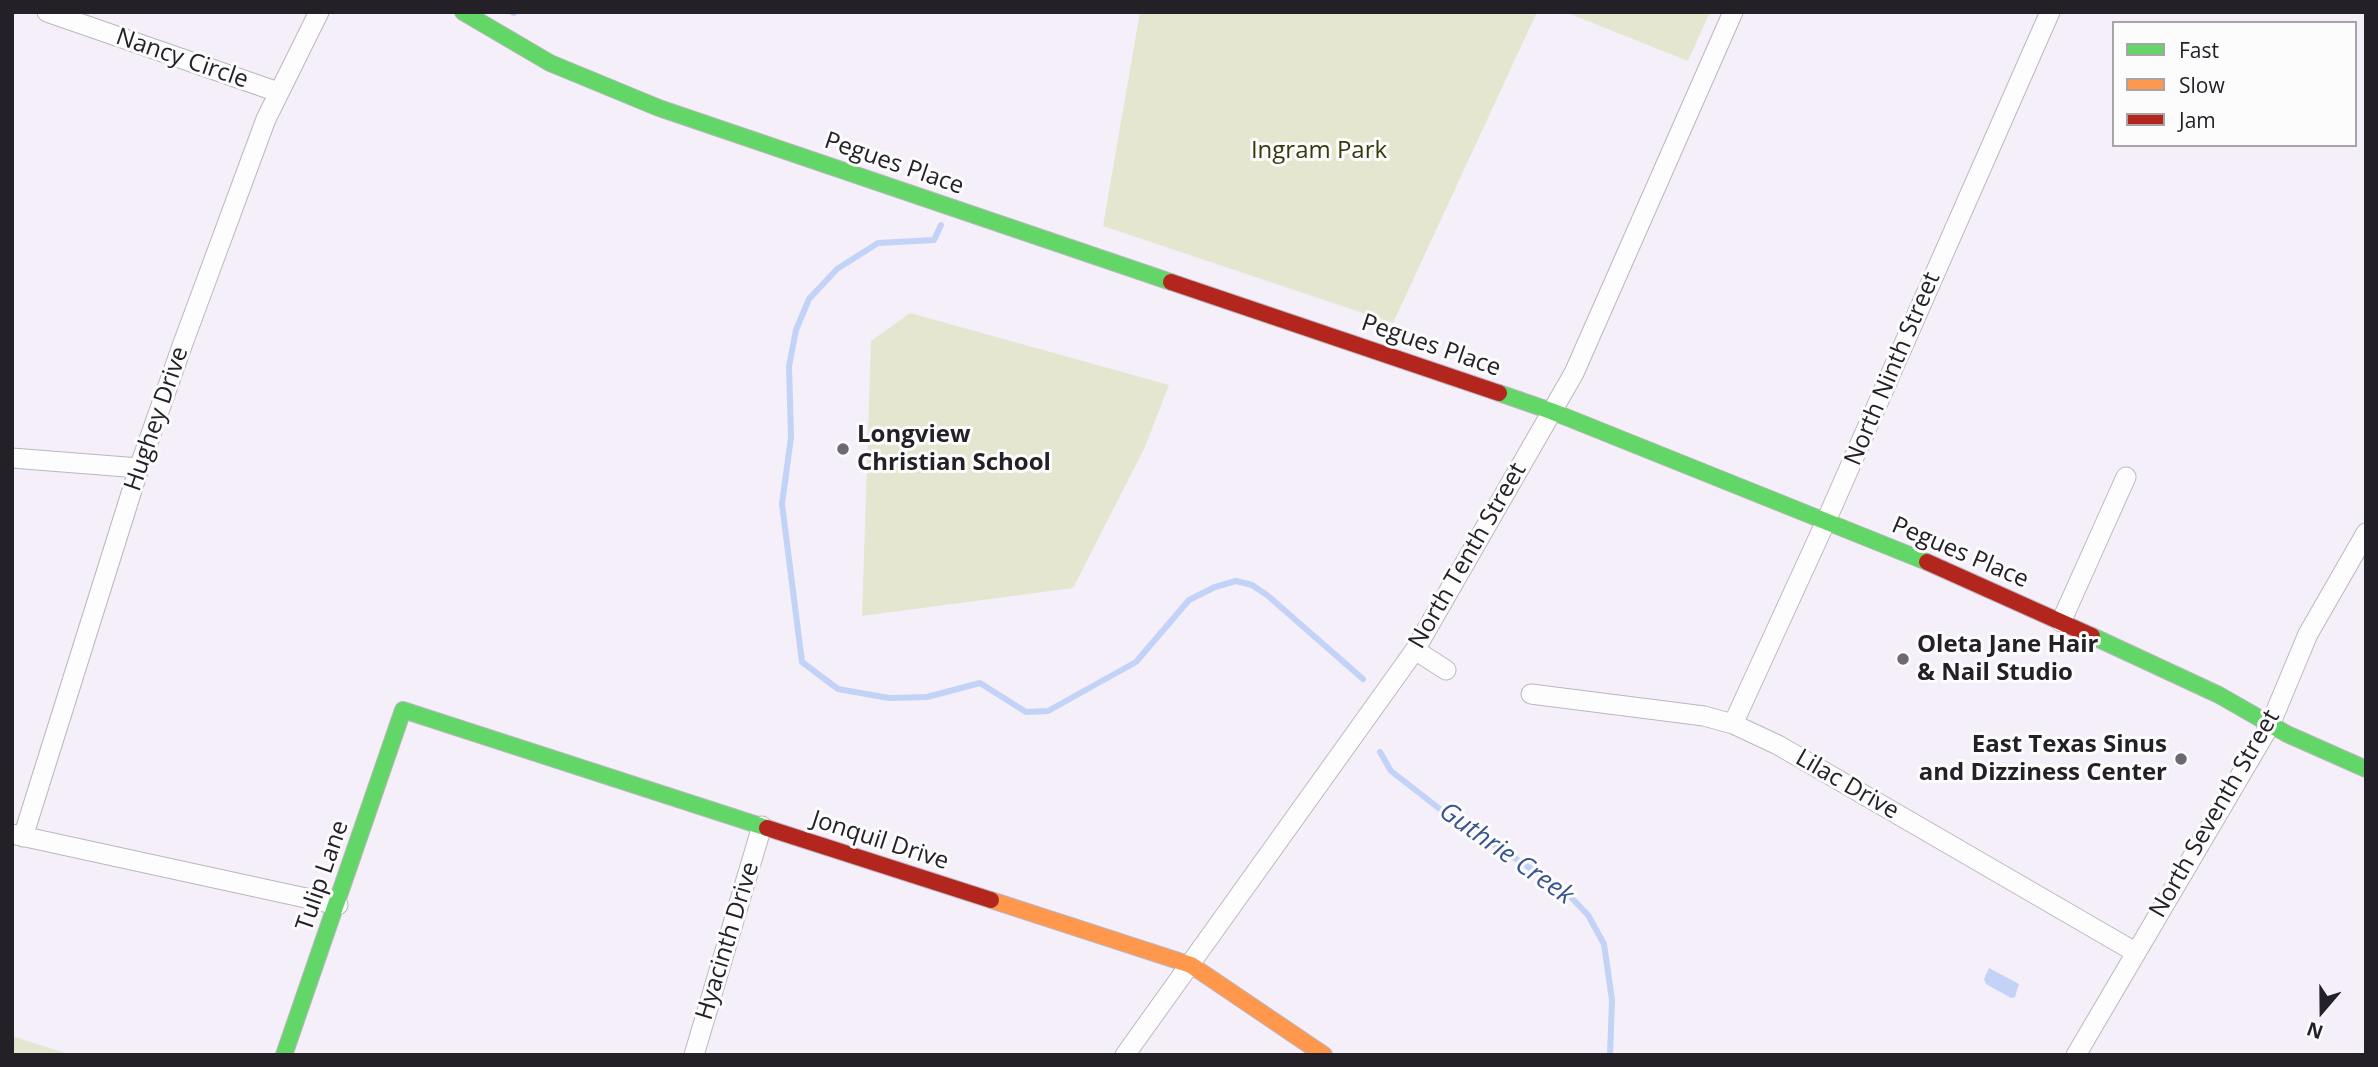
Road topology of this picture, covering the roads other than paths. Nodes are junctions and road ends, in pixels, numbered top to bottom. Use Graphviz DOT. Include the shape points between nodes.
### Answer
graph roads {
  1 [pos="47,12"];
  2 [pos="319,12"];
  3 [pos="463,12"];
  4 [pos="1733,12"];
  5 [pos="2050,12"];
  6 [pos="278,92"];
  7 [pos="1551,411"];
  8 [pos="12,458"];
  9 [pos="139,468"];
  10 [pos="2126,477"];
  11 [pos="1826,522"];
  12 [pos="2366,533"];
  13 [pos="2061,622"];
  14 [pos="1415,650"];
  15 [pos="1446,670"];
  16 [pos="1531,694"];
  17 [pos="402,710"];
  18 [pos="1733,724"];
  19 [pos="2270,725"];
  20 [pos="2366,769"];
  21 [pos="762,826"];
  22 [pos="18,835"];
  23 [pos="338,905"];
  24 [pos="2135,952"];
  25 [pos="1191,965"];
  26 [pos="284,1055"];
  27 [pos="694,1055"];
  28 [pos="1125,1055"];
  29 [pos="1324,1055"];
  30 [pos="2076,1055"];
  1 -- 6 [label="street, Nancy Circle"];
  2 -- 6 [label="street, Hughey Drive"];
  3 -- 7 [label="street, Pegues Place" via="550,63 659,108"];
  4 -- 7 [label="street, North Tenth Street" via="1574,373"];
  5 -- 11 [label="street, North Ninth Street"];
  6 -- 9 [label="street, Hughey Drive"];
  7 -- 11 [label="street, Pegues Place"];
  7 -- 14 [label="street, North Tenth Street"];
  8 -- 9 [label="street"];
  9 -- 22 [label="street, Hughey Drive"];
  10 -- 13 [label="street"];
  11 -- 13 [label="street, Pegues Place"];
  11 -- 18 [label="street, North Ninth Street"];
  12 -- 19 [label="street, North Seventh Street" via="2308,634"];
  13 -- 19 [label="street, Pegues Place" via="2230,701"];
  14 -- 15 [label="street"];
  14 -- 25 [label="street, North Tenth Street"];
  16 -- 18 [label="street, Lilac Drive" via="1704,716"];
  17 -- 21 [label="street, Jonquil Drive"];
  17 -- 23 [label="street, Tulip Lane"];
  18 -- 24 [label="street, Lilac Drive" via="1778,745"];
  19 -- 20 [label="street, Pegues Place"];
  19 -- 24 [label="street, North Seventh Street"];
  21 -- 25 [label="street, Jonquil Drive"];
  21 -- 27 [label="street, Hyacinth Drive"];
  22 -- 23 [label="street, Hughey Drive"];
  23 -- 26 [label="street, Tulip Lane"];
  24 -- 30 [label="street, North Seventh Street"];
  25 -- 28 [label="street, North Tenth Street"];
  25 -- 29 [label="street, Jonquil Drive"];
}
